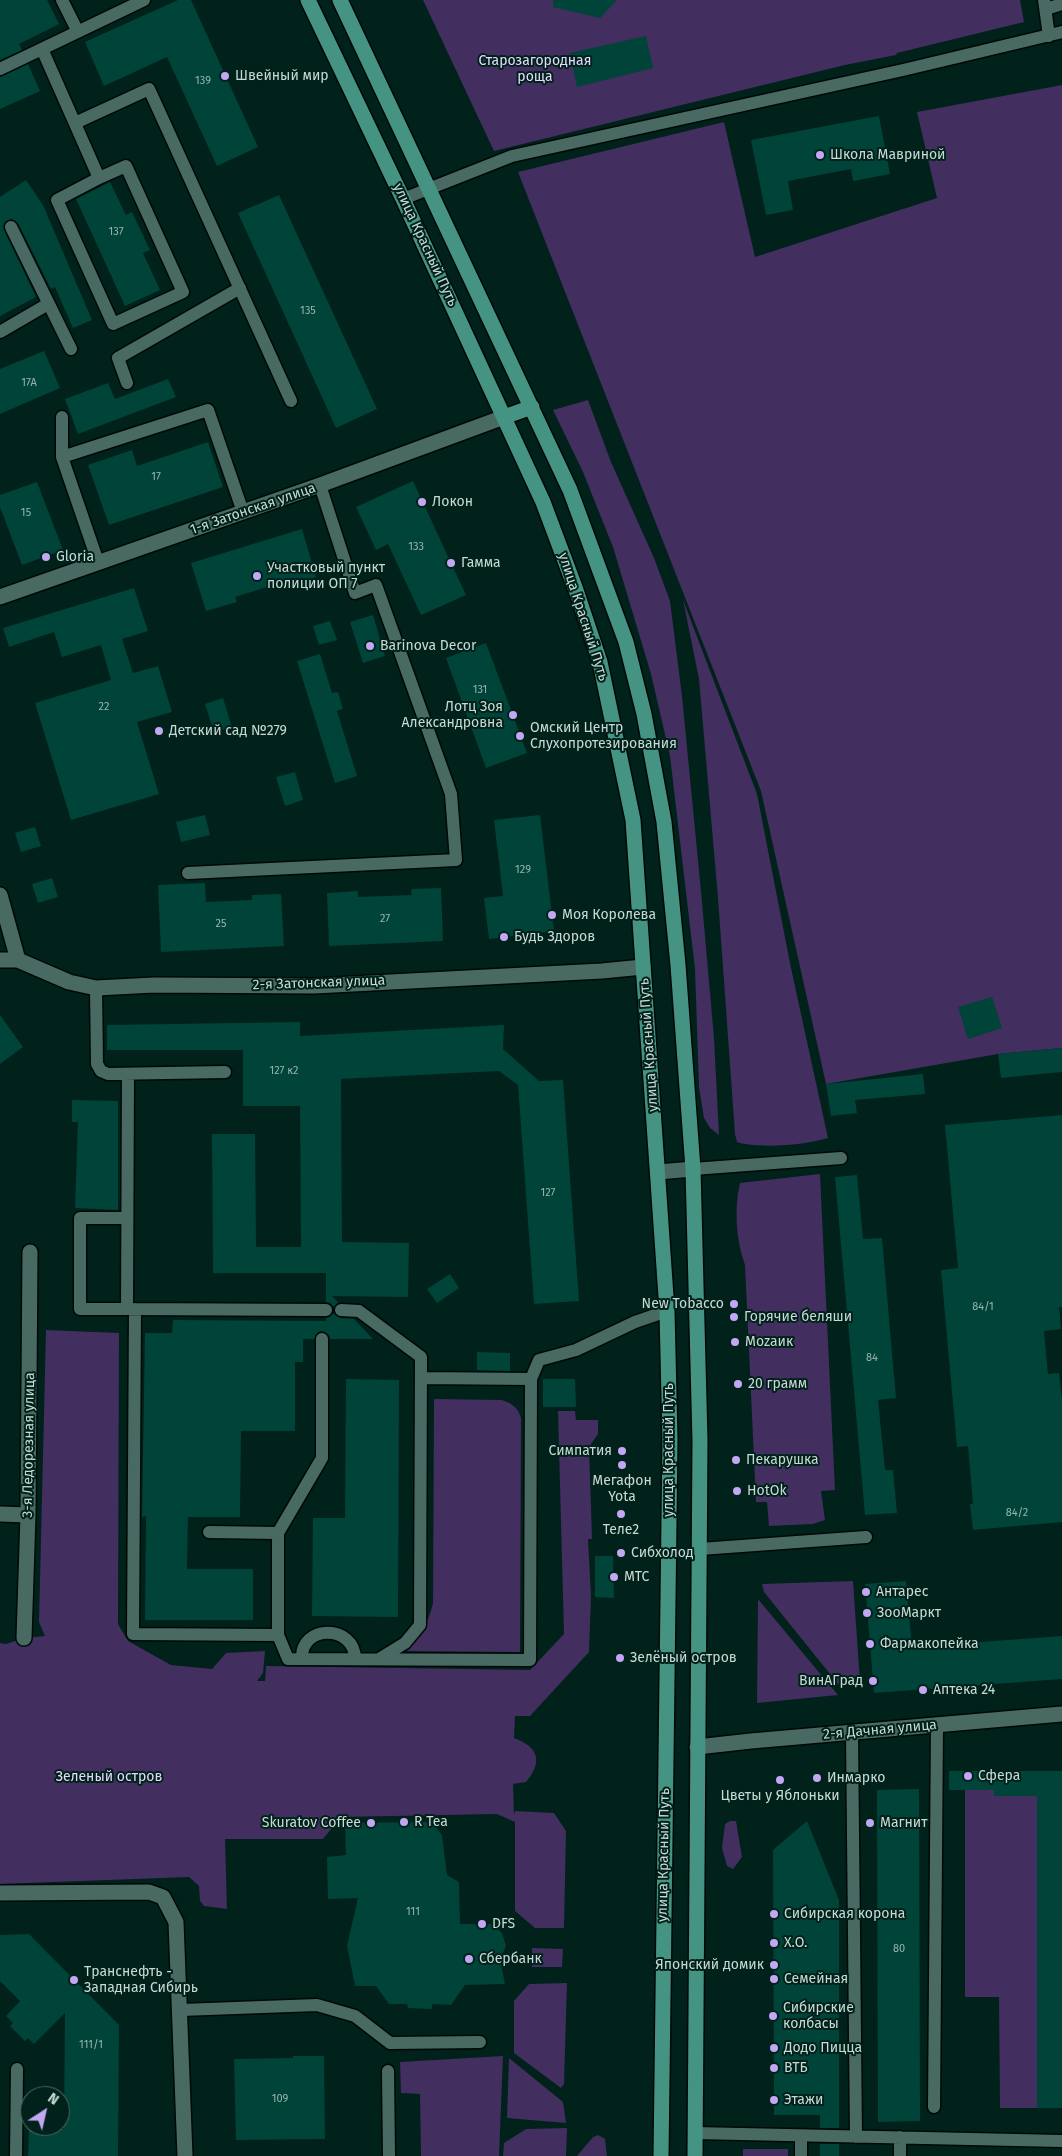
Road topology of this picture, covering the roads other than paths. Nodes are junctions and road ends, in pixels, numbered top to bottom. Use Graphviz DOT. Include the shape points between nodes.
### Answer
graph roads {
  1 [pos="62,0"];
  2 [pos="144,0"];
  3 [pos="308,0"];
  4 [pos="340,0"];
  5 [pos="1045,4"];
  6 [pos="1062,4"];
  7 [pos="78,32"];
  8 [pos="1062,32"];
  9 [pos="1049,36"];
  10 [pos="42,49"];
  11 [pos="0,69"];
  12 [pos="74,122"];
  13 [pos="99,178"];
  14 [pos="430,188"];
  15 [pos="403,198"];
  16 [pos="11,227"];
  17 [pos="240,288"];
  18 [pos="48,304"];
  19 [pos="0,332"];
  20 [pos="70,349"];
  21 [pos="127,383"];
  22 [pos="291,401"];
  23 [pos="532,407"];
  24 [pos="62,417"];
  25 [pos="504,418"];
  26 [pos="62,457"];
  27 [pos="320,485"];
  28 [pos="243,512"];
  29 [pos="98,562"];
  30 [pos="0,597"];
  31 [pos="188,873"];
  32 [pos="0,894"];
  33 [pos="0,960"];
  34 [pos="18,960"];
  35 [pos="643,966"];
  36 [pos="96,988"];
  37 [pos="225,1072"];
  38 [pos="128,1074"];
  39 [pos="841,1158"];
  40 [pos="693,1168"];
  41 [pos="658,1172"];
  42 [pos="127,1218"];
  43 [pos="30,1252"];
  44 [pos="131,1309"];
  45 [pos="341,1310"];
  46 [pos="667,1311"];
  47 [pos="323,1314"];
  48 [pos="322,1339"];
  49 [pos="421,1378"];
  50 [pos="531,1378"];
  51 [pos="0,1514"];
  52 [pos="28,1515"];
  53 [pos="209,1532"];
  54 [pos="278,1533"];
  55 [pos="866,1537"];
  56 [pos="700,1549"];
  57 [pos="278,1635"];
  58 [pos="24,1638"];
  59 [pos="302,1659"];
  60 [pos="355,1659"];
  61 [pos="378,1659"];
  62 [pos="1062,1714"];
  63 [pos="937,1725"];
  64 [pos="852,1733"];
  65 [pos="697,1747"];
  66 [pos="0,1893"];
  67 [pos="181,2010"];
  68 [pos="480,2042"];
  69 [pos="17,2069"];
  70 [pos="388,2071"];
  71 [pos="934,2107"];
  72 [pos="695,2134"];
  73 [pos="801,2136"];
  74 [pos="856,2137"];
  75 [pos="900,2138"];
  76 [pos="1062,2141"];
  77 [pos="16,2156"];
  78 [pos="184,2156"];
  79 [pos="389,2156"];
  80 [pos="661,2156"];
  81 [pos="695,2156"];
  82 [pos="801,2156"];
  83 [pos="900,2156"];
  1 -- 7 [label="lane"];
  2 -- 7 [label="lane"];
  3 -- 15 [label="main road, улица Красный Путь"];
  4 -- 14 [label="main road, улица Красный Путь"];
  5 -- 6 [label="lane"];
  5 -- 9 [label="lane"];
  7 -- 10 [label="lane"];
  8 -- 9 [label="lane"];
  9 -- 14 [label="lane" via="512,156"];
  10 -- 11 [label="lane"];
  10 -- 12 [label="lane"];
  12 -- 13 [label="lane"];
  12 -- 17 [label="lane" via="149,89"];
  13 -- 13 [label="lane" via="126,166 183,292 113,324 57,200"];
  14 -- 15 [label="lane"];
  14 -- 23 [label="main road, улица Красный Путь"];
  15 -- 25 [label="main road, улица Красный Путь"];
  16 -- 18 [label="lane"];
  17 -- 21 [label="lane" via="118,358"];
  17 -- 22 [label="lane"];
  18 -- 19 [label="lane"];
  18 -- 20 [label="lane"];
  23 -- 25 [label="main road"];
  23 -- 40 [label="main road, улица Красный Путь" via="603,574 626,642 644,714 664,822"];
  24 -- 26 [label="lane"];
  25 -- 27 [label="street, 1-я Затонская улица"];
  25 -- 35 [label="main road, улица Красный Путь" via="542,502 600,662 633,820"];
  26 -- 28 [label="lane" via="208,410"];
  26 -- 29 [label="lane"];
  27 -- 28 [label="street, 1-я Затонская улица"];
  27 -- 31 [label="lane" via="355,593 376,585 451,794 456,860"];
  28 -- 29 [label="street, 1-я Затонская улица"];
  29 -- 30 [label="street, 1-я Затонская улица"];
  32 -- 34 [label="street"];
  33 -- 34 [label="street, 2-я Затонская улица"];
  34 -- 36 [label="street, 2-я Затонская улица" via="69,982"];
  35 -- 36 [label="street, 2-я Затонская улица" via="314,986"];
  35 -- 41 [label="main road, улица Красный Путь"];
  36 -- 38 [label="lane" via="97,1064 108,1074"];
  37 -- 38 [label="lane"];
  38 -- 42 [label="lane"];
  39 -- 40 [label="lane"];
  40 -- 41 [label="street"];
  40 -- 56 [label="main road, улица Красный Путь"];
  41 -- 46 [label="main road, улица Красный Путь"];
  42 -- 44 [label="lane"];
  42 -- 44 [label="lane" via="80,1218 80,1308"];
  43 -- 52 [label="street, 3-я Ледорезная улица"];
  44 -- 47 [label="lane"];
  44 -- 57 [label="lane" via="133,1634"];
  45 -- 49 [label="lane" via="359,1310 421,1357"];
  46 -- 50 [label="lane" via="576,1350 539,1360"];
  46 -- 80 [label="main road, улица Красный Путь" via="670,1440"];
  48 -- 54 [label="lane" via="322,1458"];
  49 -- 50 [label="lane"];
  49 -- 61 [label="lane" via="420,1625 405,1643"];
  50 -- 61 [label="lane" via="530,1660"];
  51 -- 52 [label="street"];
  52 -- 58 [label="street, 3-я Ледорезная улица"];
  53 -- 54 [label="lane"];
  54 -- 57 [label="lane"];
  55 -- 56 [label="lane"];
  56 -- 65 [label="main road, улица Красный Путь"];
  57 -- 59 [label="lane" via="288,1659"];
  59 -- 60 [label="lane"];
  59 -- 60 [label="lane" via="305,1645 311,1638 328,1632 346,1638"];
  60 -- 61 [label="lane"];
  62 -- 63 [label="street, 2-я Дачная улица"];
  63 -- 64 [label="street, 2-я Дачная улица"];
  63 -- 71 [label="lane"];
  64 -- 65 [label="street, 2-я Дачная улица"];
  64 -- 74 [label="lane"];
  65 -- 72 [label="main road, улица Красный Путь"];
  66 -- 67 [label="street" via="149,1892 162,1897 176,1922"];
  67 -- 68 [label="lane" via="316,2005 355,2016 390,2044"];
  67 -- 78 [label="street"];
  69 -- 77 [label="lane"];
  70 -- 79 [label="lane"];
  72 -- 73 [label="lane"];
  72 -- 81 [label="main road, улица Красный Путь"];
  73 -- 74 [label="lane"];
  73 -- 82 [label="lane"];
  74 -- 75 [label="lane"];
  75 -- 76 [label="lane"];
  75 -- 83 [label="lane"];
}
